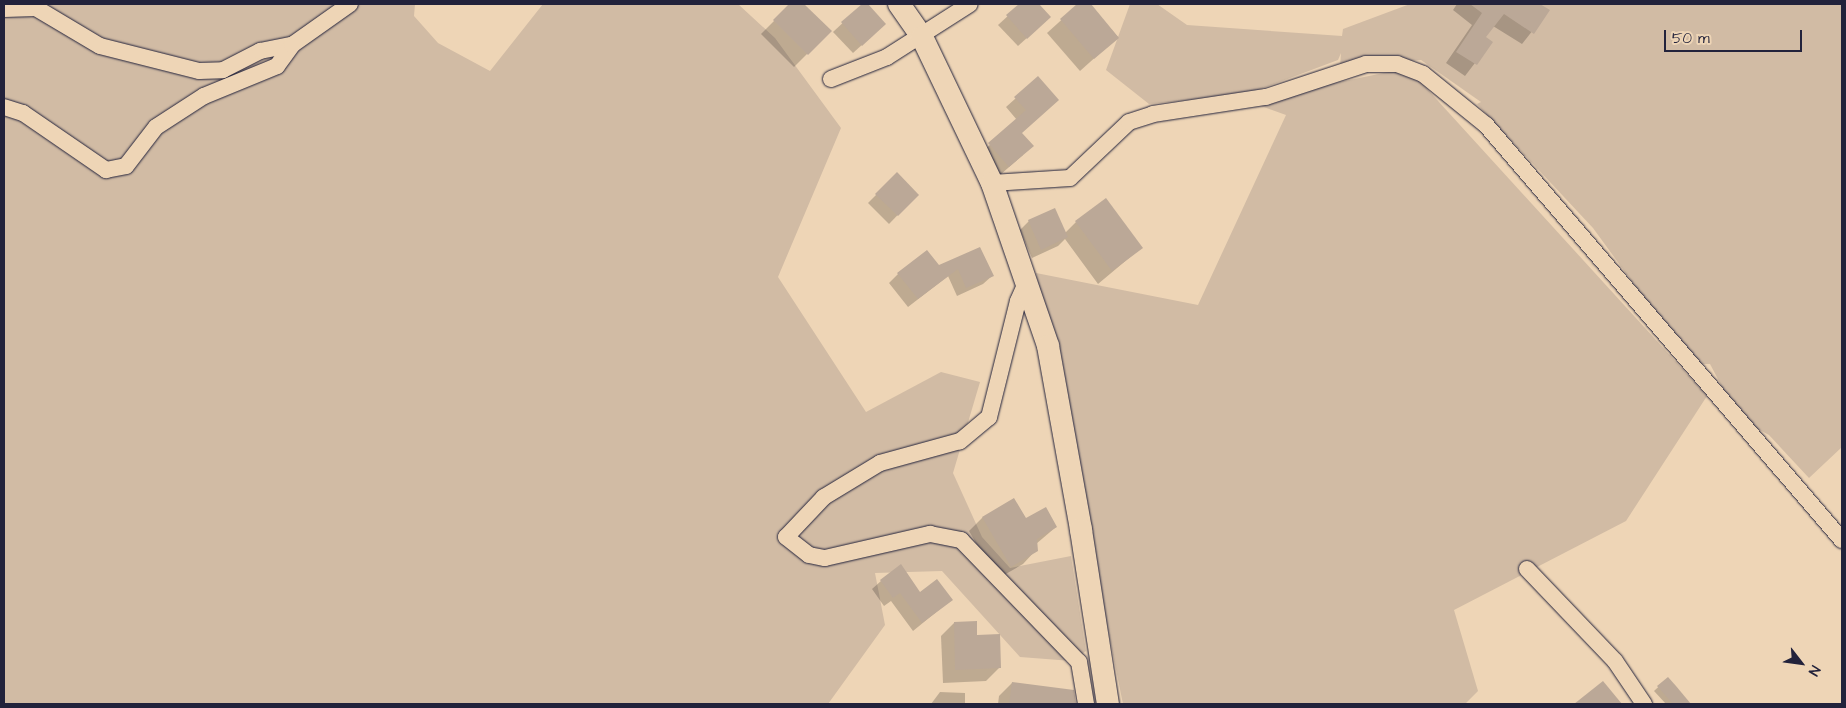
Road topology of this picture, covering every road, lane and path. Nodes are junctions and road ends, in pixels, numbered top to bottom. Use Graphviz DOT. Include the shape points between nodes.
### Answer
graph roads {
  1 [pos="350,4"];
  2 [pos="899,4"];
  3 [pos="970,4"];
  4 [pos="4,9"];
  5 [pos="922,37"];
  6 [pos="292,45"];
  7 [pos="831,78"];
  8 [pos="4,107"];
  9 [pos="992,183"];
  10 [pos="1026,283"];
  11 [pos="1842,540"];
  12 [pos="1527,569"];
  13 [pos="1086,704"];
  14 [pos="1108,704"];
  15 [pos="1644,704"];
  1 -- 6 [label="street"];
  2 -- 5 [label="street"];
  3 -- 5 [label="street"];
  4 -- 6 [label="street" via="36,8 100,46 200,71 223,70 260,51"];
  5 -- 7 [label="street" via="887,57"];
  5 -- 9 [label="street"];
  6 -- 8 [label="street" via="277,66 204,96 156,127 126,166 106,170 23,113"];
  9 -- 10 [label="street"];
  9 -- 11 [label="street" via="1070,178 1129,122 1153,114 1266,97 1366,64 1397,64 1423,74 1486,125"];
  10 -- 13 [label="street" via="1018,301 988,418 960,440 880,462 824,497 786,537 809,555 825,558 930,534 961,540 1080,662"];
  10 -- 14 [label="street" via="1048,346"];
  12 -- 15 [label="street" via="1615,661"];
}
